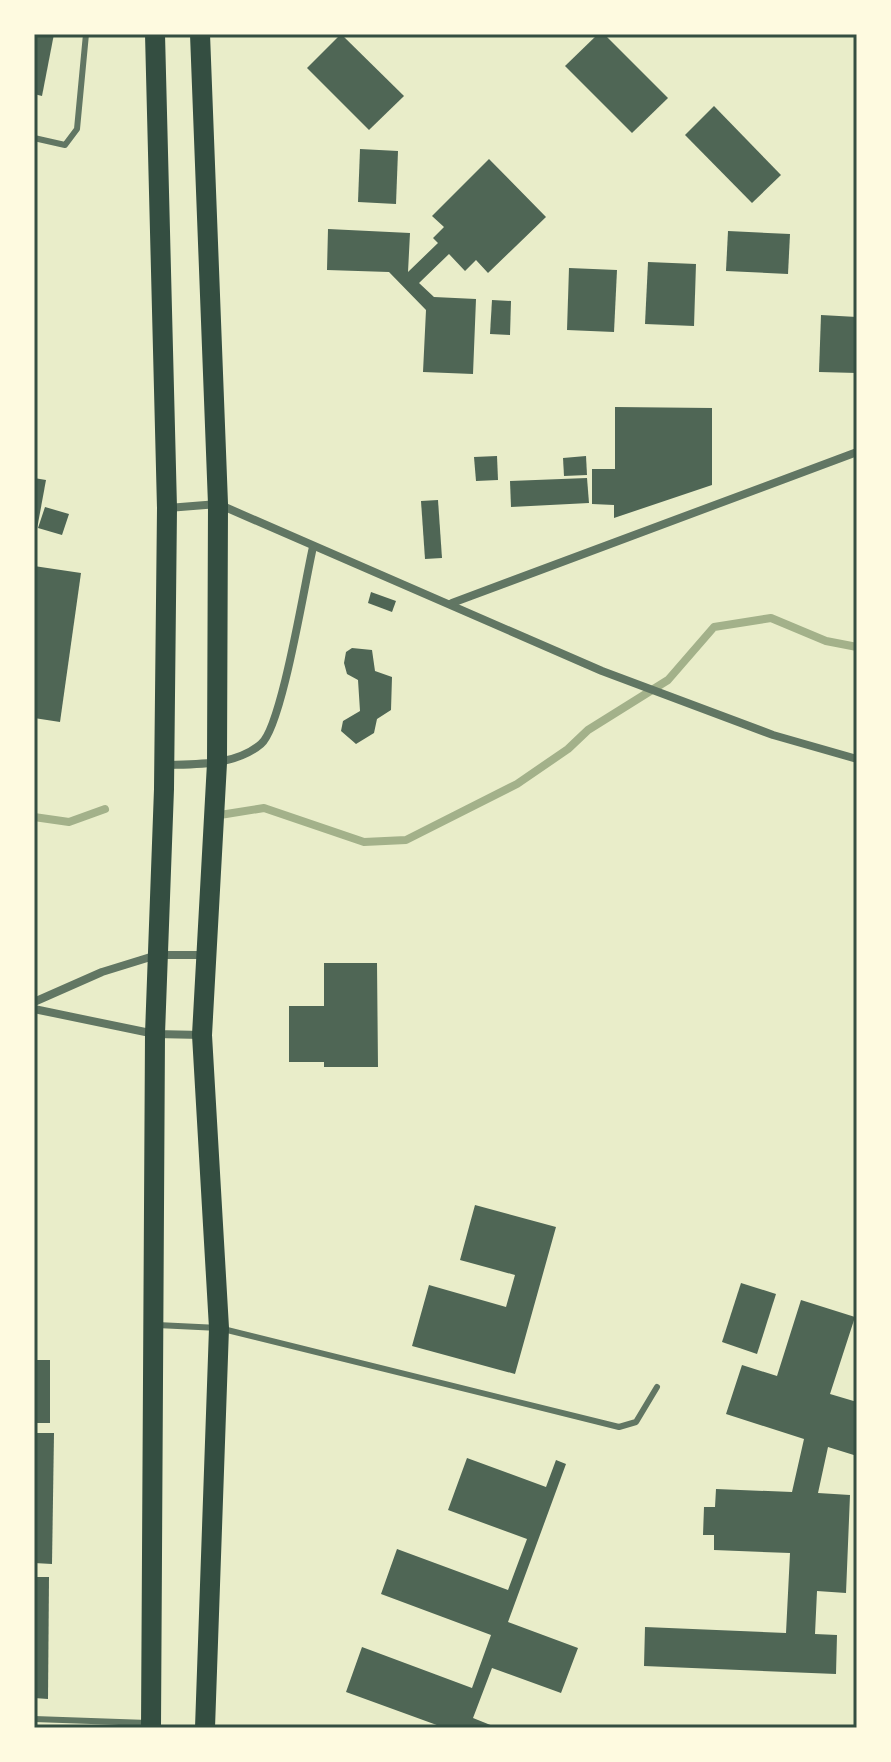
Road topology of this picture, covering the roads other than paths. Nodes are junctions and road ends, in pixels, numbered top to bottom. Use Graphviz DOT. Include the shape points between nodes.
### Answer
graph roads {
  1 [pos="86,34"];
  2 [pos="155,34"];
  3 [pos="200,34"];
  4 [pos="34,138"];
  5 [pos="857,452"];
  6 [pos="218,504"];
  7 [pos="167,508"];
  8 [pos="313,547"];
  9 [pos="452,603"];
  10 [pos="857,759"];
  11 [pos="217,763"];
  12 [pos="164,766"];
  13 [pos="157,955"];
  14 [pos="206,955"];
  15 [pos="34,1002"];
  16 [pos="34,1009"];
  17 [pos="155,1034"];
  18 [pos="202,1035"];
  19 [pos="154,1325"];
  20 [pos="219,1328"];
  21 [pos="657,1387"];
  22 [pos="34,1719"];
  23 [pos="151,1726"];
  24 [pos="205,1728"];
  1 -- 4 [label="lane" via="77,129 65,145"];
  2 -- 7 [label="main road"];
  3 -- 6 [label="main road"];
  5 -- 9 [label="street"];
  6 -- 7 [label="street"];
  6 -- 8 [label="street"];
  6 -- 11 [label="main road"];
  7 -- 12 [label="main road"];
  8 -- 9 [label="street"];
  8 -- 11 [label="street" via="270,731 258,747"];
  9 -- 10 [label="street" via="678,700"];
  11 -- 12 [label="street"];
  11 -- 14 [label="main road"];
  12 -- 13 [label="main road"];
  13 -- 14 [label="street"];
  13 -- 15 [label="street"];
  13 -- 17 [label="main road"];
  14 -- 18 [label="main road"];
  16 -- 17 [label="street"];
  17 -- 18 [label="street"];
  17 -- 19 [label="main road"];
  18 -- 20 [label="main road"];
  19 -- 20 [label="lane"];
  19 -- 23 [label="main road"];
  20 -- 21 [label="lane" via="619,1427 636,1422"];
  20 -- 24 [label="main road"];
  22 -- 23 [label="lane"];
}
